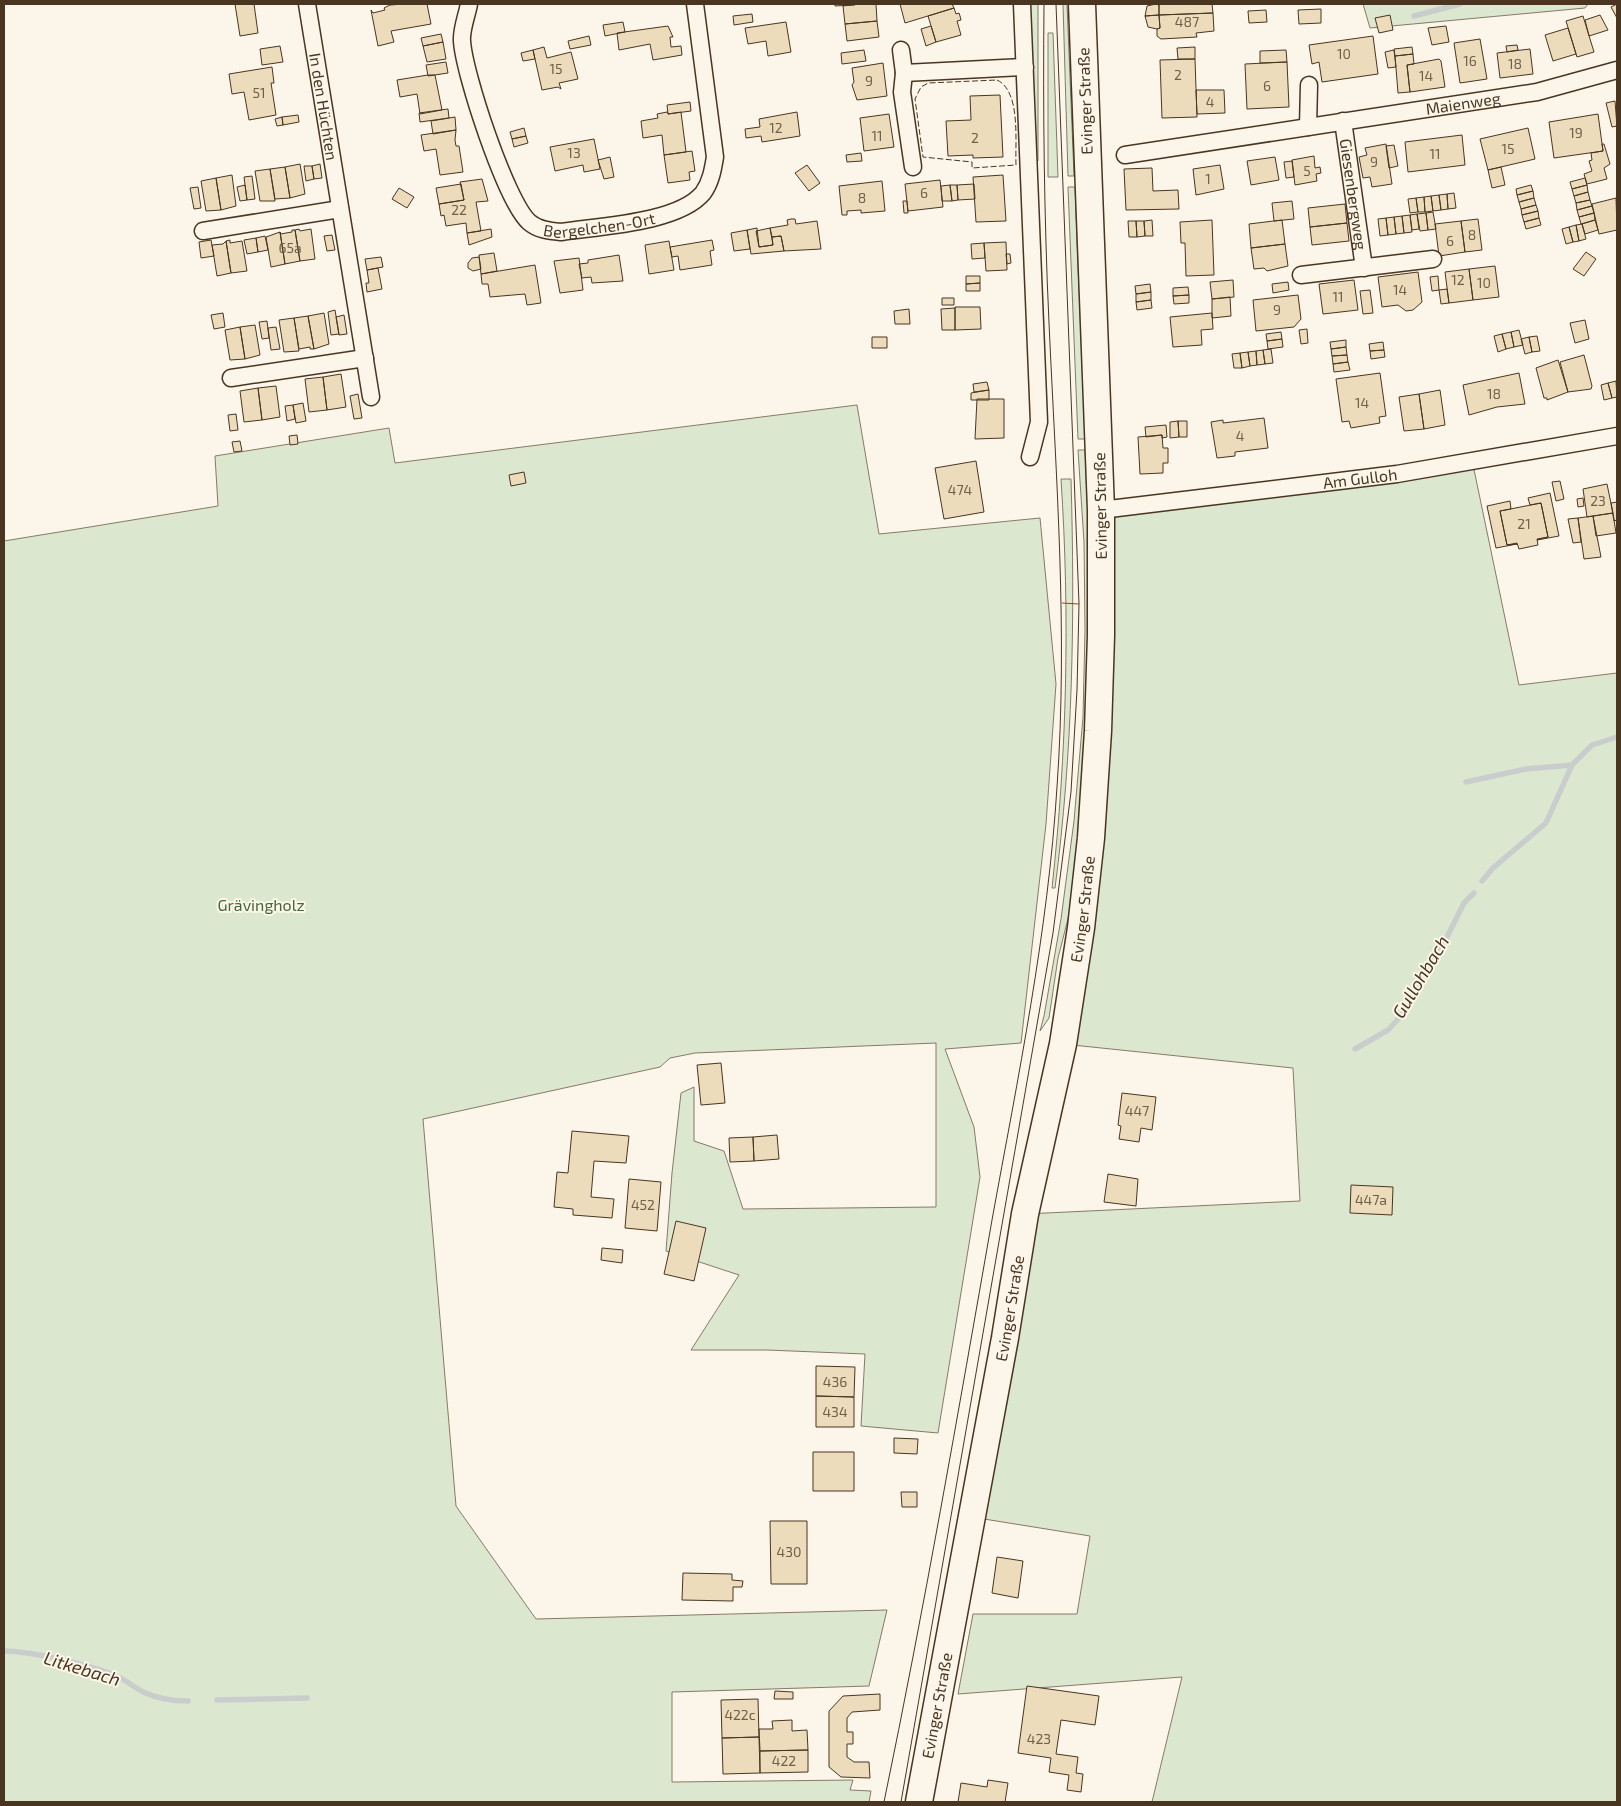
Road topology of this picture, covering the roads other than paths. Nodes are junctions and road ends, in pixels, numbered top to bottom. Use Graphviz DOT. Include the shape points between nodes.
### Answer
graph roads {
  1 [pos="307,4"];
  2 [pos="469,4"];
  3 [pos="695,4"];
  4 [pos="1022,4"];
  5 [pos="1082,4"];
  6 [pos="901,50"];
  7 [pos="1025,67"];
  8 [pos="1617,70"];
  9 [pos="904,73"];
  10 [pos="1309,85"];
  11 [pos="1343,121"];
  12 [pos="1308,127"];
  13 [pos="1125,155"];
  14 [pos="913,167"];
  15 [pos="340,209"];
  16 [pos="203,231"];
  17 [pos="1434,259"];
  18 [pos="1364,268"];
  19 [pos="1302,276"];
  20 [pos="365,358"];
  21 [pos="231,378"];
  22 [pos="371,397"];
  23 [pos="1617,436"];
  24 [pos="1030,457"];
  25 [pos="1101,510"];
  26 [pos="919,1802"];
  1 -- 15 [label="street, In den Hüchten"];
  2 -- 3 [label="street, Bergelchen-Ort" via="462,40 478,111 498,162 518,208 530,222 544,230 561,232 668,216 688,206 704,192 713,174 715,157"];
  4 -- 7 [label="street"];
  5 -- 25 [label="main road, Evinger Straße"];
  6 -- 9 [label="street"];
  7 -- 9 [label="street"];
  7 -- 24 [label="street" via="1039,422"];
  8 -- 11 [label="street, Maienweg" via="1537,92"];
  9 -- 14 [label="street" via="902,92"];
  10 -- 12 [label="street"];
  11 -- 12 [label="street, Maienweg"];
  11 -- 18 [label="street, Giesenbergweg"];
  12 -- 13 [label="street, Maienweg"];
  15 -- 16 [label="street"];
  15 -- 20 [label="street, In den Hüchten"];
  17 -- 18 [label="street, Giesenbergweg"];
  18 -- 19 [label="street, Giesenbergweg"];
  20 -- 21 [label="street"];
  20 -- 22 [label="street, In den Hüchten"];
  23 -- 25 [label="street, Am Gulloh" via="1397,474"];
  25 -- 26 [label="main road, Evinger Straße" via="1102,635 1098,731 1081,928 1063,1044 1025,1214"];
}
